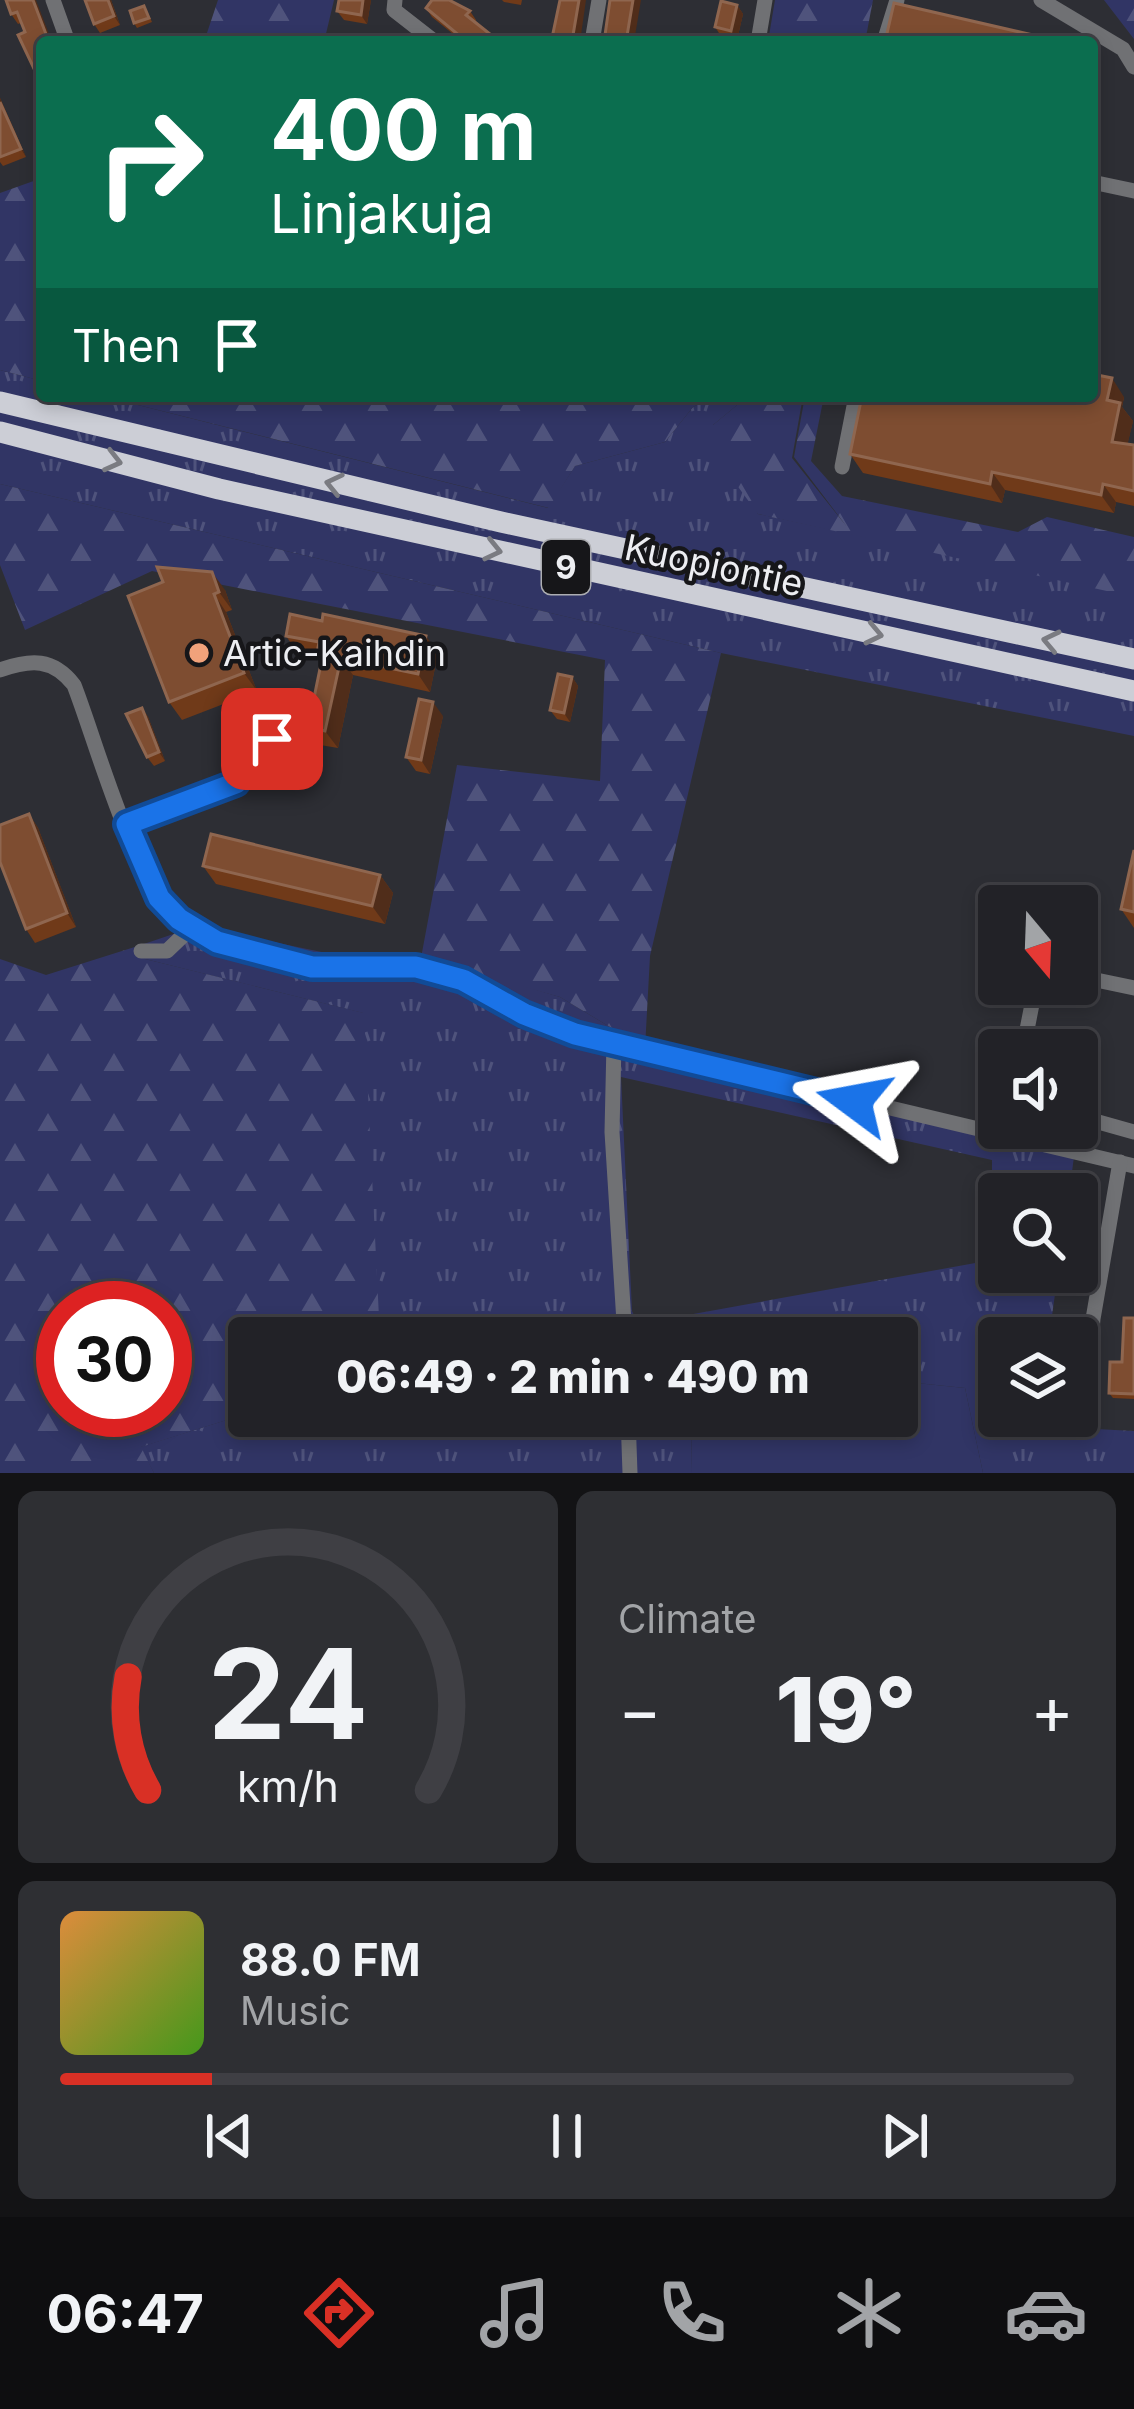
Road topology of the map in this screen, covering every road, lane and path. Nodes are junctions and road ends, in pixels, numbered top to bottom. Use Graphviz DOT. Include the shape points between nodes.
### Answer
graph roads {
  1 [pos="53,0"];
  2 [pos="395,0"];
  3 [pos="599,0"];
  4 [pos="765,0"];
  5 [pos="897,0"];
  6 [pos="1042,0"];
  7 [pos="66,36"];
  8 [pos="427,36"];
  9 [pos="593,36"];
  10 [pos="759,36"];
  11 [pos="886,36"];
  12 [pos="1134,67"];
  13 [pos="1098,183"];
  14 [pos="1134,191"];
  15 [pos="0,402"];
  16 [pos="855,402"];
  17 [pos="0,432"];
  18 [pos="842,467"];
  19 [pos="1134,659"];
  20 [pos="0,670"];
  21 [pos="1134,691"];
  22 [pos="236,783"];
  23 [pos="127,824"];
  24 [pos="191,928"];
  25 [pos="141,951"];
  26 [pos="1098,980"];
  27 [pos="1134,988"];
  28 [pos="614,1043"];
  29 [pos="1098,1122"];
  30 [pos="978,1126"];
  31 [pos="1134,1132"];
  32 [pos="1070,1149"];
  33 [pos="1127,1164"];
  34 [pos="624,1317"];
  35 [pos="1093,1317"];
  36 [pos="629,1437"];
  37 [pos="630,1473"];
  1 -- 7 [label="street"];
  2 -- 8 [label="street" via="394,10"];
  3 -- 9 [label="street"];
  4 -- 10 [label="street"];
  5 -- 11 [label="street"];
  6 -- 12 [label="street" via="1123,50"];
  13 -- 14 [label="street"];
  19 -- 15 [label="highway, Kuopiontie / 9, one-way" via="478,517"];
  16 -- 18 [label="street"];
  17 -- 21 [label="highway, Kuopiontie / 9, one-way" via="219,489"];
  20 -- 23 [label="street" via="21,662 62,670"];
  22 -- 23 [label="street"];
  23 -- 24 [label="street" via="151,886"];
  24 -- 25 [label="street" via="167,951"];
  24 -- 28 [label="street" via="312,967 432,971 524,1014"];
  26 -- 27 [label="street"];
  28 -- 30 [label="street"];
  28 -- 34 [label="street"];
  29 -- 31 [label="street"];
  32 -- 33 [label="street"];
  33 -- 35 [label="street"];
  36 -- 37 [label="street"];
}
